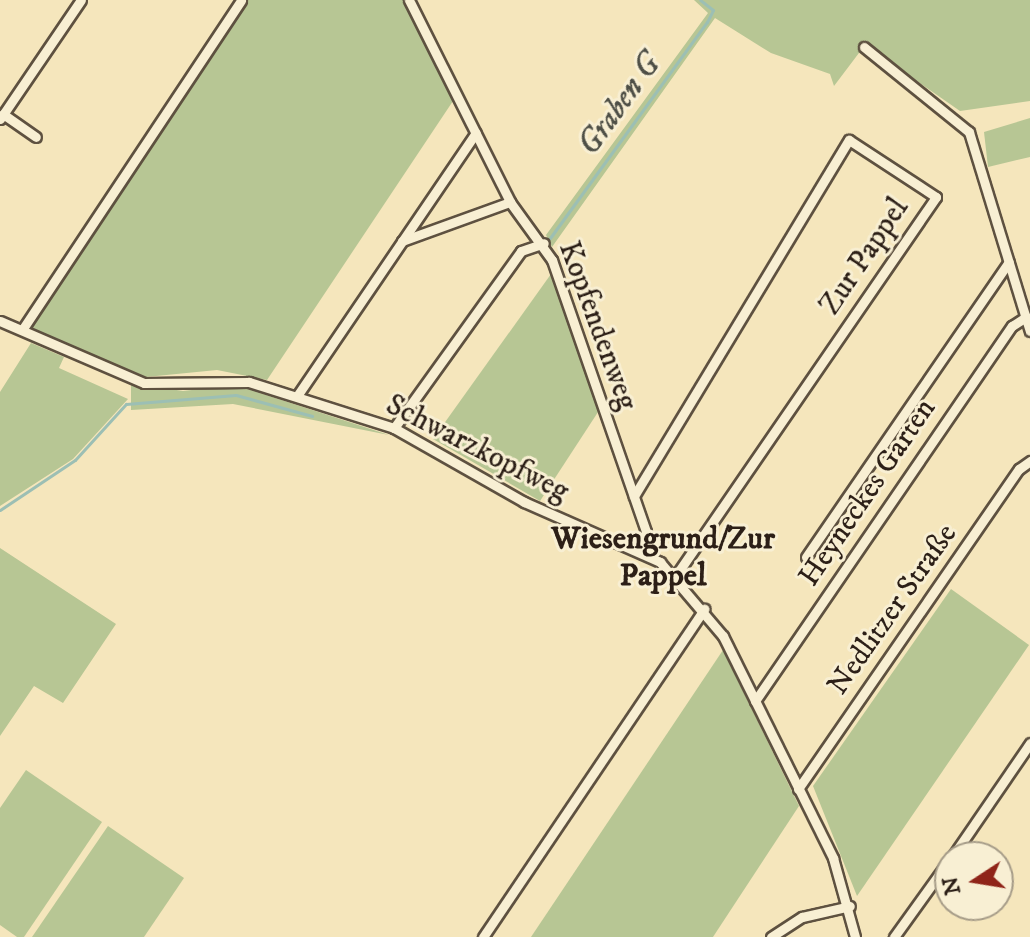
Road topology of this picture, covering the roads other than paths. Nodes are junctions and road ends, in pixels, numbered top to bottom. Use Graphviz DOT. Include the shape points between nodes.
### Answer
graph roads {
  1 [pos="81,0"];
  2 [pos="241,0"];
  3 [pos="409,0"];
  4 [pos="864,47"];
  5 [pos="2,116"];
  6 [pos="476,133"];
  7 [pos="36,137"];
  8 [pos="510,202"];
  9 [pos="402,241"];
  10 [pos="544,243"];
  11 [pos="1009,262"];
  12 [pos="1026,317"];
  13 [pos="0,322"];
  14 [pos="22,330"];
  15 [pos="1030,331"];
  16 [pos="297,396"];
  17 [pos="394,428"];
  18 [pos="1030,461"];
  19 [pos="634,496"];
  20 [pos="643,552"];
  21 [pos="806,557"];
  22 [pos="676,576"];
  23 [pos="704,609"];
  24 [pos="755,701"];
  25 [pos="1030,743"];
  26 [pos="798,789"];
  27 [pos="963,841"];
  28 [pos="934,882"];
  29 [pos="850,906"];
  30 [pos="483,937"];
  31 [pos="771,937"];
  32 [pos="855,937"];
  33 [pos="894,937"];
  1 -- 5 [label="street"];
  2 -- 14 [label="street"];
  3 -- 6 [label="street, Kopfendenweg"];
  4 -- 11 [label="street" via="969,132"];
  5 -- 7 [label="street"];
  6 -- 8 [label="street, Kopfendenweg"];
  6 -- 9 [label="street"];
  8 -- 9 [label="street"];
  8 -- 10 [label="street, Kopfendenweg"];
  9 -- 16 [label="street"];
  10 -- 17 [label="street" via="521,251"];
  10 -- 19 [label="street, Kopfendenweg"];
  11 -- 12 [label="street"];
  11 -- 21 [label="street"];
  12 -- 15 [label="street"];
  12 -- 24 [label="street, Heyneckes Garten" via="1012,326"];
  13 -- 14 [label="street, Schwarzkopfweg"];
  14 -- 16 [label="street, Schwarzkopfweg" via="144,383 232,380"];
  16 -- 17 [label="street, Schwarzkopfweg"];
  17 -- 20 [label="street, Schwarzkopfweg" via="524,502"];
  18 -- 26 [label="street, Nedlitzer Straße" via="1019,469"];
  19 -- 20 [label="street, Kopfendenweg" via="646,532"];
  19 -- 22 [label="street, Zur Pappel" via="849,140 936,197"];
  20 -- 22 [label="street, Schwarzkopfweg"];
  22 -- 23 [label="street, Schwarzkopfweg"];
  23 -- 24 [label="street, Schwarzkopfweg"];
  23 -- 30 [label="street"];
  24 -- 26 [label="street, Schwarzkopfweg"];
  25 -- 27 [label="street"];
  26 -- 29 [label="street, Schwarzkopfweg"];
  28 -- 33 [label="street"];
  29 -- 31 [label="street" via="802,917"];
  29 -- 32 [label="street, Schwarzkopfweg"];
}
